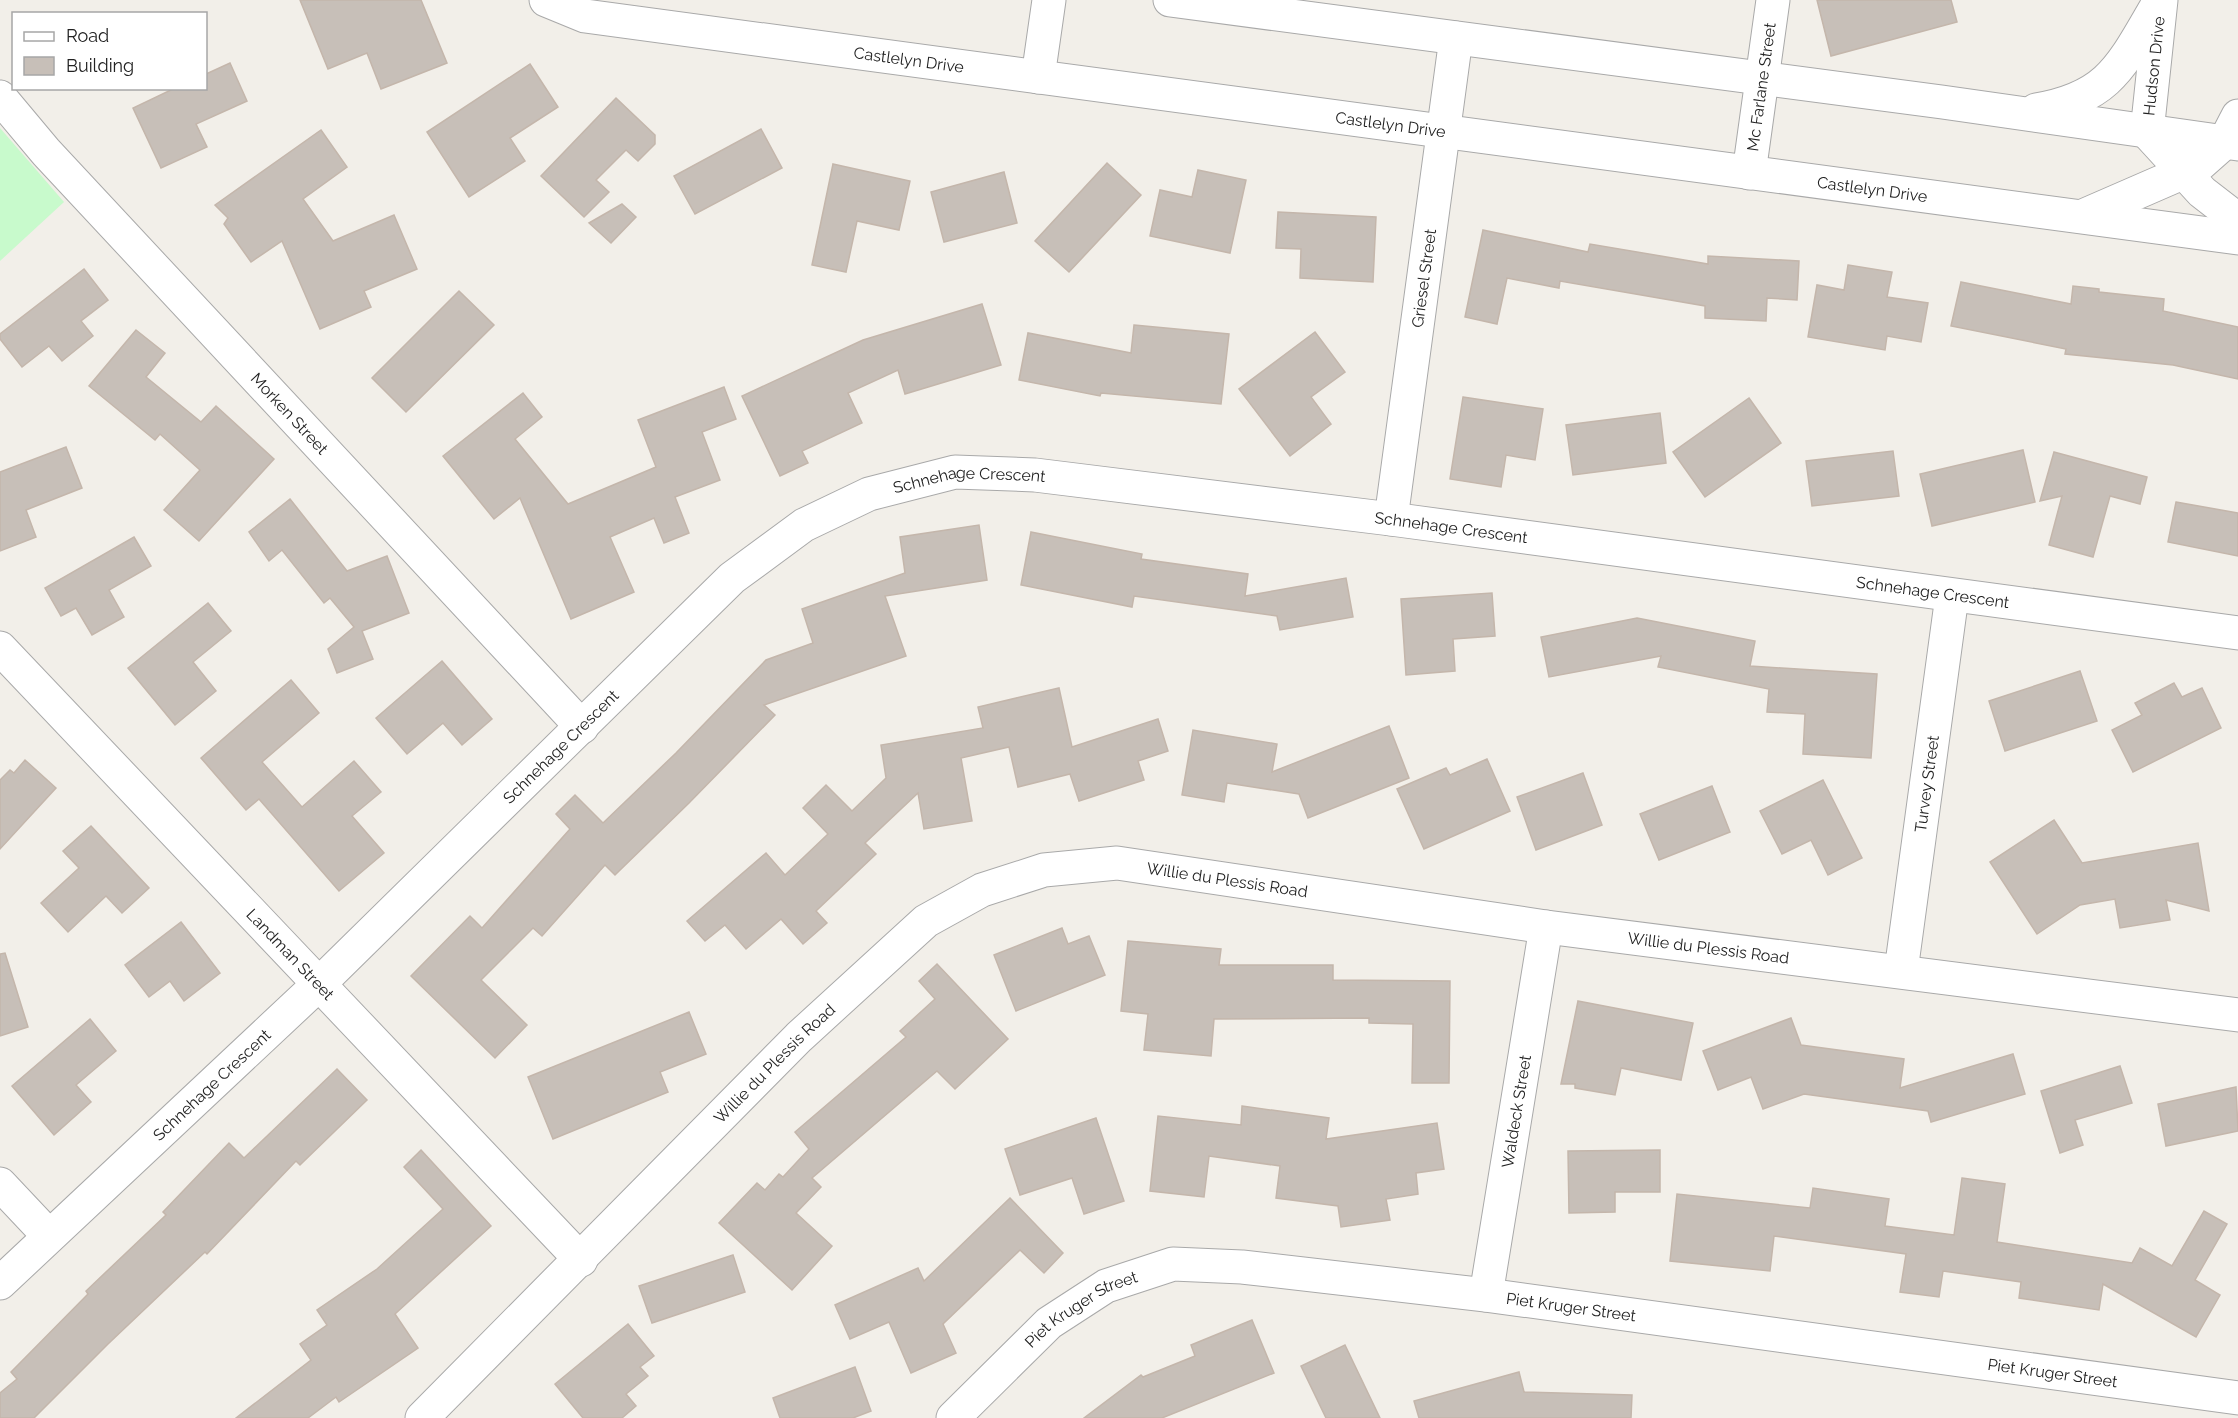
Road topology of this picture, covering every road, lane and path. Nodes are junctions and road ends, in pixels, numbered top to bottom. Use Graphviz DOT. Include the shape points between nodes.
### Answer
graph roads {
  1 [pos="546,0"];
  2 [pos="1049,0"];
  3 [pos="1170,0"];
  4 [pos="1773,0"];
  5 [pos="2161,0"];
  6 [pos="1456,38"];
  7 [pos="1038,77"];
  8 [pos="1763,78"];
  9 [pos="0,97"];
  10 [pos="2017,113"];
  11 [pos="1443,131"];
  12 [pos="2147,132"];
  13 [pos="2234,135"];
  14 [pos="1749,173"];
  15 [pos="2184,174"];
  16 [pos="2082,217"];
  17 [pos="2238,220"];
  18 [pos="2238,238"];
  19 [pos="1391,519"];
  20 [pos="1952,596"];
  21 [pos="2238,633"];
  22 [pos="0,648"];
  23 [pos="582,727"];
  24 [pos="1546,927"];
  25 [pos="1900,970"];
  26 [pos="320,982"];
  27 [pos="2238,1015"];
  28 [pos="0,1184"];
  29 [pos="49,1236"];
  30 [pos="582,1260"];
  31 [pos="0,1283"];
  32 [pos="1486,1295"];
  33 [pos="2238,1398"];
  34 [pos="422,1418"];
  35 [pos="953,1418"];
  1 -- 7 [label="street, Castlelyn Drive" via="585,16"];
  2 -- 7 [label="street"];
  3 -- 6 [label="street"];
  4 -- 8 [label="street, Mc Farlane Street"];
  5 -- 10 [label="street" via="2127,58 2096,90 2060,105"];
  5 -- 12 [label="street, Hudson Drive"];
  6 -- 8 [label="street"];
  6 -- 11 [label="street, Griesel Street"];
  7 -- 11 [label="street, Castlelyn Drive"];
  8 -- 10 [label="street"];
  8 -- 14 [label="street, Mc Farlane Street"];
  9 -- 23 [label="street, Morken Street" via="46,152"];
  10 -- 12 [label="street"];
  11 -- 14 [label="street, Castlelyn Drive"];
  11 -- 19 [label="street, Griesel Street"];
  12 -- 13 [label="street"];
  12 -- 15 [label="street"];
  13 -- 15 [label="street"];
  14 -- 16 [label="street, Castlelyn Drive"];
  15 -- 16 [label="street"];
  15 -- 17 [label="street"];
  16 -- 18 [label="street, Castlelyn Drive"];
  19 -- 20 [label="street, Schnehage Crescent"];
  19 -- 23 [label="street, Schnehage Crescent" via="1035,475 955,472 868,494 804,525 732,578"];
  20 -- 21 [label="street, Schnehage Crescent"];
  20 -- 25 [label="street, Turvey Street"];
  22 -- 26 [label="street, Landman Street"];
  23 -- 26 [label="street, Schnehage Crescent"];
  24 -- 25 [label="street, Willie du Plessis Road"];
  24 -- 30 [label="street, Willie du Plessis Road" via="1117,863 1044,870 982,890 926,921 799,1037"];
  24 -- 32 [label="street, Waldeck Street"];
  25 -- 27 [label="street, Willie du Plessis Road"];
  26 -- 29 [label="street, Schnehage Crescent"];
  26 -- 30 [label="street, Landman Street"];
  28 -- 29 [label="street"];
  29 -- 31 [label="street, Schnehage Crescent"];
  30 -- 34 [label="street, Willie du Plessis Road"];
  32 -- 33 [label="street, Piet Kruger Street"];
  32 -- 35 [label="street, Piet Kruger Street" via="1242,1267 1173,1264 1106,1286 1049,1323"];
}
